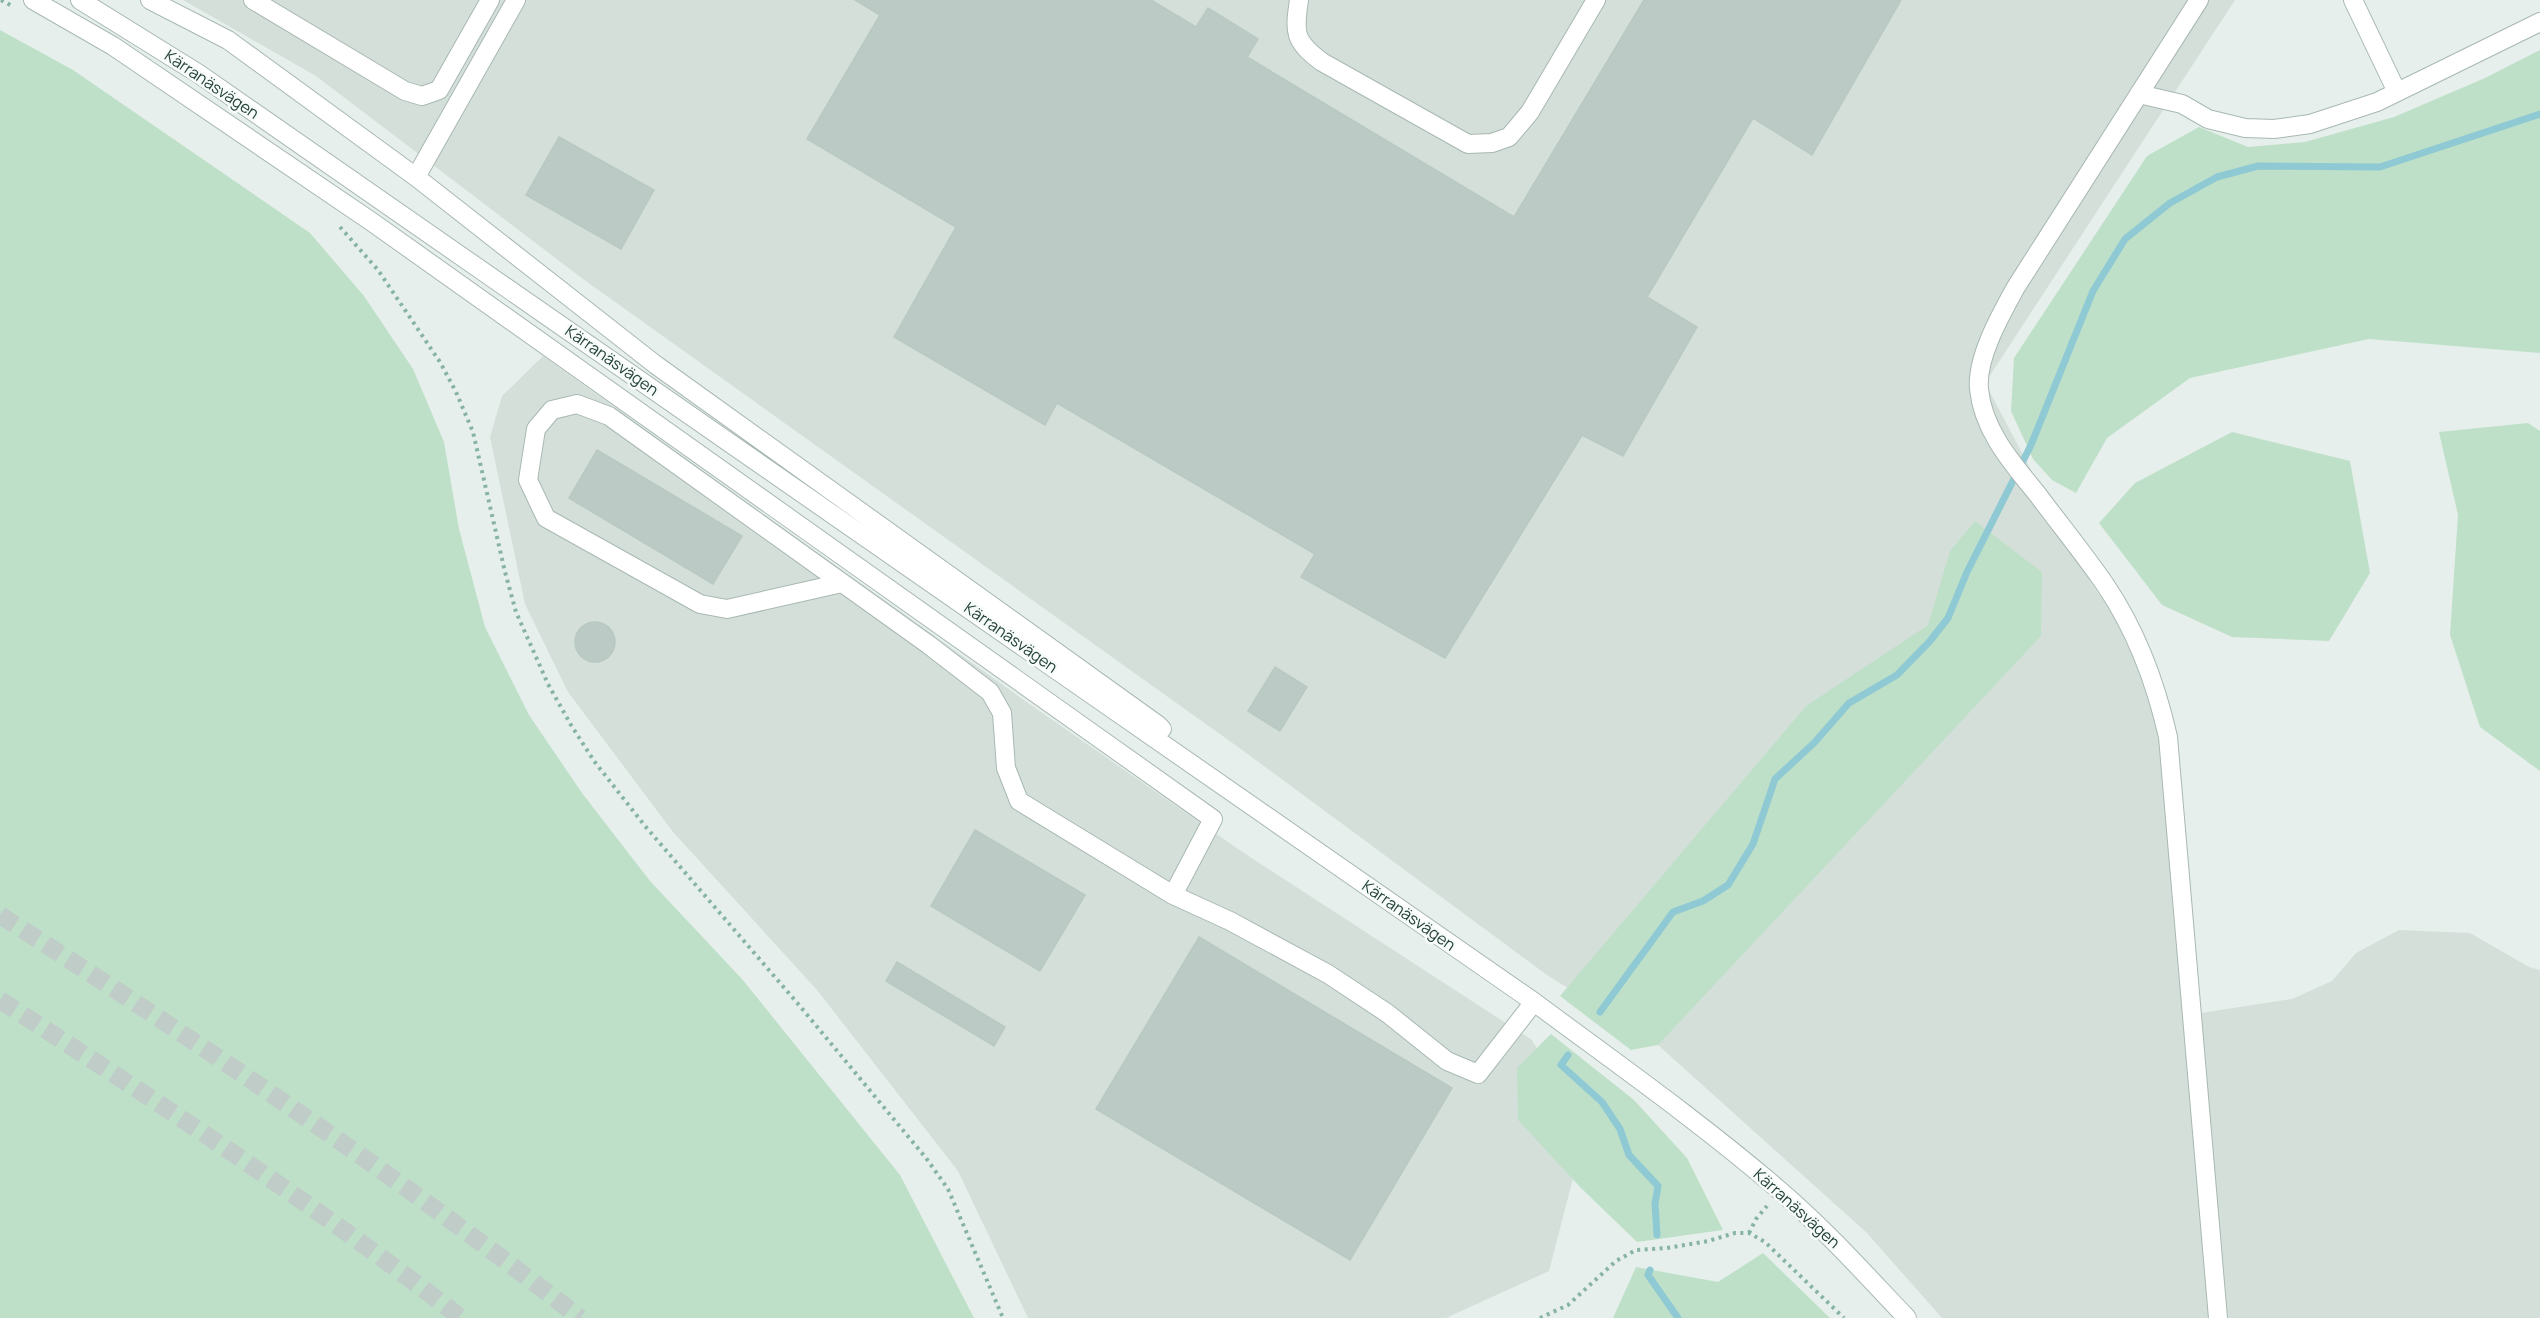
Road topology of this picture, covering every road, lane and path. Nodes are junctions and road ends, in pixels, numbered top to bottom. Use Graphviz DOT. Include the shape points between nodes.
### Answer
graph roads {
  1 [pos="1,0"];
  2 [pos="80,0"];
  3 [pos="150,0"];
  4 [pos="253,0"];
  5 [pos="490,0"];
  6 [pos="516,0"];
  7 [pos="1299,0"];
  8 [pos="1596,0"];
  9 [pos="2199,0"];
  10 [pos="2353,0"];
  11 [pos="26,5"];
  12 [pos="2540,22"];
  13 [pos="2397,92"];
  14 [pos="2139,94"];
  15 [pos="416,177"];
  16 [pos="334,220"];
  17 [pos="842,583"];
  18 [pos="1177,753"];
  19 [pos="1173,895"];
  20 [pos="1534,1002"];
  21 [pos="1780,1190"];
  22 [pos="1749,1233"];
  23 [pos="1003,1318"];
  24 [pos="1540,1318"];
  25 [pos="1844,1318"];
  26 [pos="1907,1318"];
  27 [pos="2218,1318"];
  1 -- 11 [label="path"];
  2 -- 18 [label="street, Kärranäsvägen" via="199,74"];
  3 -- 15 [label="street" via="228,40"];
  4 -- 5 [label="street" via="405,91 422,96 439,90"];
  6 -- 15 [label="street"];
  7 -- 8 [label="street" via="1295,28 1305,49 1468,144 1492,143 1509,137 1530,112"];
  9 -- 14 [label="street"];
  10 -- 13 [label="street"];
  11 -- 19 [label="street" via="113,46 372,222 1214,819"];
  12 -- 13 [label="street"];
  13 -- 14 [label="street" via="2310,124 2274,129 2245,128 2208,119 2182,104"];
  14 -- 27 [label="street" via="1997,321 1984,355 1979,388 1997,443 2107,588 2132,630 2160,699 2168,737"];
  15 -- 18 [label="street" via="656,365 1158,725"];
  16 -- 23 [label="path" via="378,270 441,362 456,392 473,432 516,612 571,725 645,826 926,1158 948,1189"];
  17 -- 17 [label="street" via="609,416 577,404 552,410 536,429 528,480 546,518 700,604 727,609"];
  17 -- 19 [label="street" via="990,692 1002,713 1006,768 1019,801"];
  18 -- 20 [label="street, Kärranäsvägen"];
  19 -- 20 [label="street" via="1329,974 1387,1013 1447,1061 1478,1074"];
  20 -- 21 [label="street, Kärranäsvägen"];
  21 -- 22 [label="path"];
  21 -- 26 [label="street, Kärranäsvägen"];
  22 -- 24 [label="path" via="1636,1250 1616,1261 1568,1305"];
  22 -- 25 [label="path" via="1766,1242"];
}
